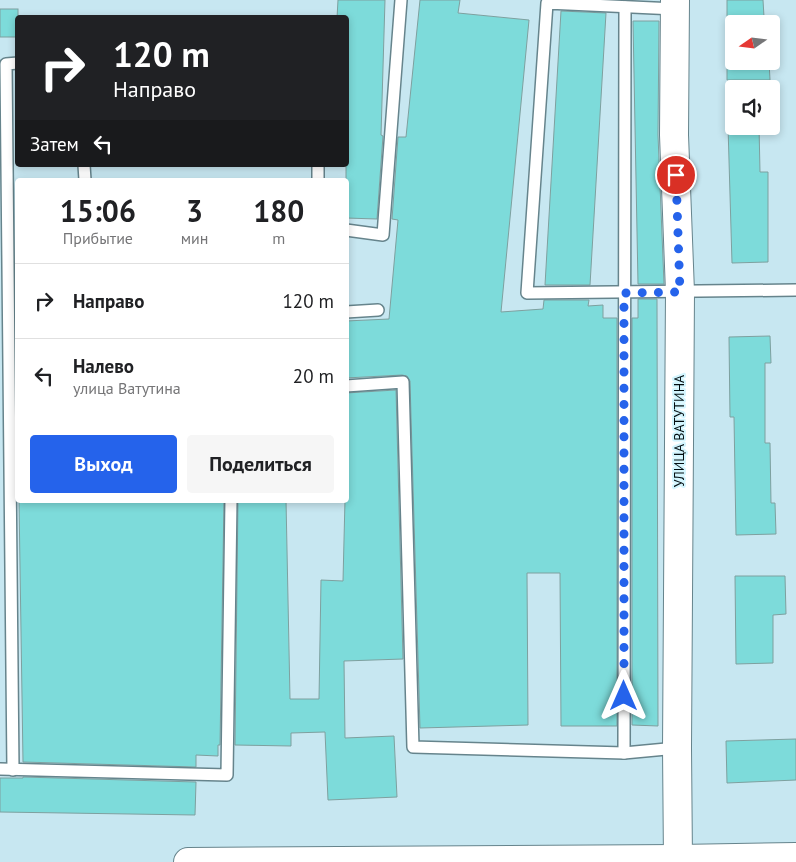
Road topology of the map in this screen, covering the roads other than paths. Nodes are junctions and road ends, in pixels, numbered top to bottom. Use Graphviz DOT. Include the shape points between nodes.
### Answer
graph roads {
  1 [pos="401,0"];
  2 [pos="675,5"];
  3 [pos="625,7"];
  4 [pos="15,63"];
  5 [pos="349,230"];
  6 [pos="796,290"];
  7 [pos="680,292"];
  8 [pos="624,293"];
  9 [pos="378,310"];
  10 [pos="349,312"];
  11 [pos="349,386"];
  12 [pos="231,503"];
  13 [pos="677,748"];
  14 [pos="624,753"];
  15 [pos="0,769"];
  16 [pos="13,770"];
  17 [pos="796,857"];
  18 [pos="678,861"];
  19 [pos="188,862"];
  1 -- 5 [label="lane" via="383,235"];
  2 -- 3 [label="lane"];
  2 -- 7 [label="street, УЛИЦА ВАТУТИНА" via="674,136"];
  3 -- 8 [label="lane"];
  3 -- 8 [label="lane" via="547,3 527,293"];
  4 -- 16 [label="lane" via="6,64"];
  6 -- 7 [label="lane"];
  7 -- 8 [label="lane"];
  7 -- 13 [label="street, УЛИЦА ВАТУТИНА"];
  8 -- 14 [label="lane"];
  9 -- 10 [label="lane"];
  11 -- 14 [label="lane" via="403,382 413,747"];
  12 -- 16 [label="lane" via="226,774"];
  13 -- 14 [label="lane"];
  13 -- 18 [label="street, УЛИЦА ВАТУТИНА"];
  15 -- 16 [label="lane"];
  17 -- 18 [label="street"];
  18 -- 19 [label="street"];
}
